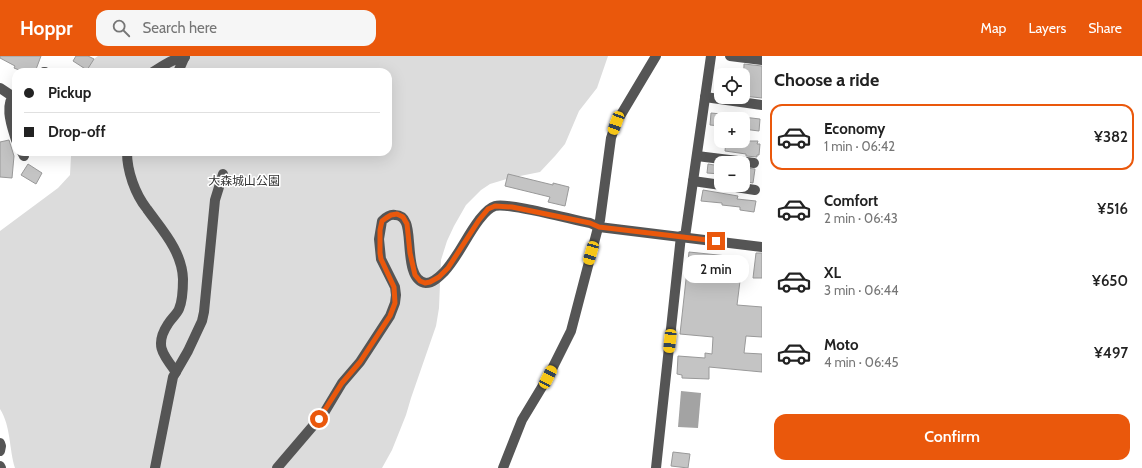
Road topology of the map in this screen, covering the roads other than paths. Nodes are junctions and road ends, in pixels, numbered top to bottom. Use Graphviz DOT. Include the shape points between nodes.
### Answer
graph roads {
  1 [pos="656,56"];
  2 [pos="711,56"];
  3 [pos="730,56"];
  4 [pos="185,57"];
  5 [pos="762,60"];
  6 [pos="159,68"];
  7 [pos="180,68"];
  8 [pos="0,88"];
  9 [pos="12,94"];
  10 [pos="705,97"];
  11 [pos="12,100"];
  12 [pos="762,105"];
  13 [pos="12,128"];
  14 [pos="127,156"];
  15 [pos="697,156"];
  16 [pos="754,163"];
  17 [pos="223,174"];
  18 [pos="693,181"];
  19 [pos="714,184"];
  20 [pos="750,189"];
  21 [pos="755,190"];
  22 [pos="599,227"];
  23 [pos="683,237"];
  24 [pos="762,247"];
  25 [pos="176,372"];
  26 [pos="0,443"];
  27 [pos="0,451"];
  28 [pos="155,468"];
  29 [pos="277,468"];
  30 [pos="503,468"];
  31 [pos="656,468"];
  1 -- 22 [label="street" via="616,123 611,138"];
  2 -- 10 [label="street"];
  3 -- 5 [label="street"];
  4 -- 6 [label="street"];
  4 -- 7 [label="street"];
  8 -- 9 [label="street"];
  10 -- 12 [label="street"];
  10 -- 15 [label="street"];
  11 -- 13 [label="street"];
  14 -- 25 [label="street" via="129,174 145,208 161,226 181,267 182,295 179,309 162,333 161,340 162,354"];
  15 -- 16 [label="street"];
  15 -- 18 [label="street"];
  17 -- 25 [label="street" via="215,200 202,321"];
  18 -- 19 [label="street"];
  18 -- 23 [label="street"];
  20 -- 21 [label="street"];
  22 -- 23 [label="street"];
  22 -- 29 [label="street" via="512,207 495,206 488,209 479,220 448,268 439,277 425,283 415,275 407,224 403,217 397,214 386,218 382,221 380,230 380,253 394,287 395,303 390,316 324,413"];
  22 -- 30 [label="street" via="571,331 548,377 522,420"];
  23 -- 24 [label="street"];
  23 -- 31 [label="street"];
  25 -- 28 [label="street"];
  26 -- 27 [label="street"];
}
